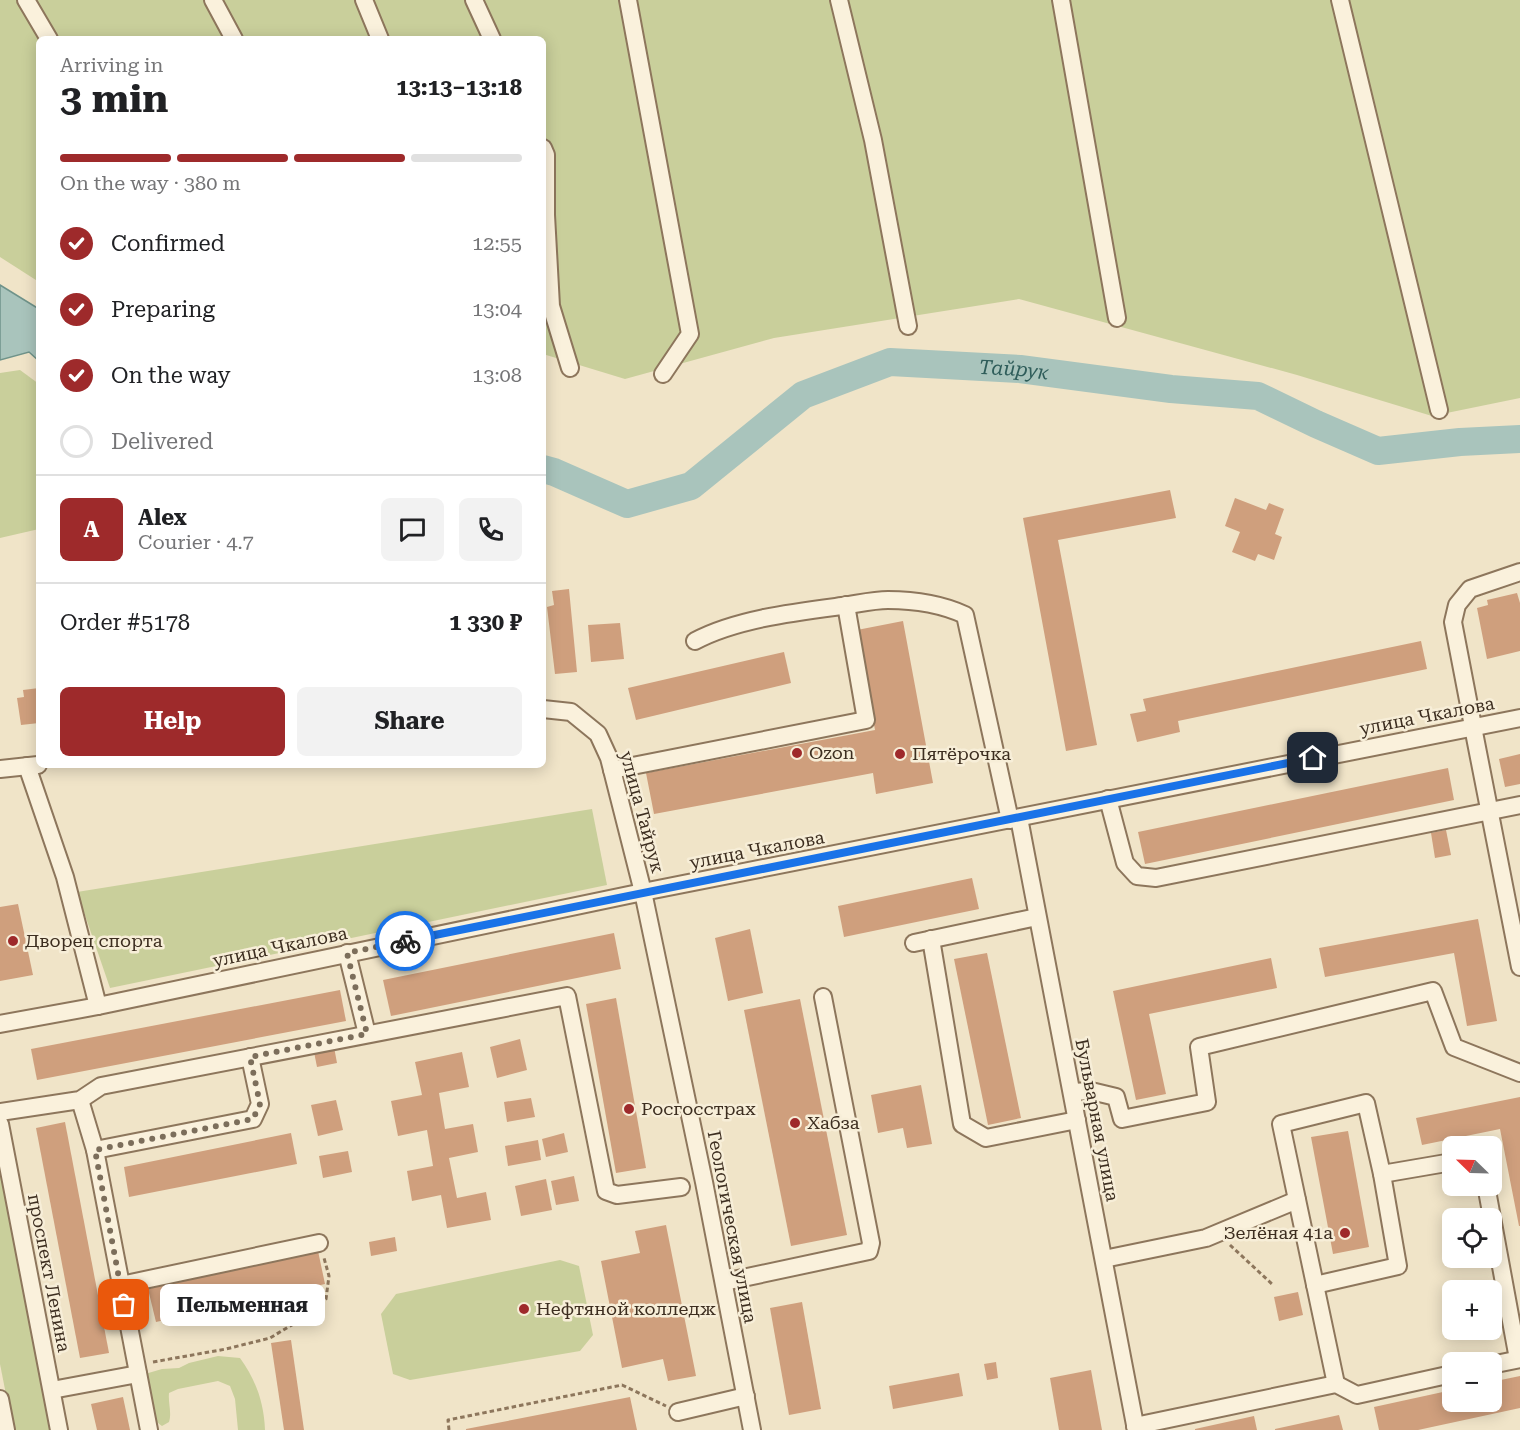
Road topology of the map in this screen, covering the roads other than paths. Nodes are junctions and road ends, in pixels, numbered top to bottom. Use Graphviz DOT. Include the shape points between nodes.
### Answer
graph roads {
  1 [pos="26,0"];
  2 [pos="213,0"];
  3 [pos="364,0"];
  4 [pos="474,0"];
  5 [pos="628,0"];
  6 [pos="839,0"];
  7 [pos="1061,0"];
  8 [pos="1340,0"];
  9 [pos="47,36"];
  10 [pos="232,36"];
  11 [pos="379,36"];
  12 [pos="491,36"];
  13 [pos="546,155"];
  14 [pos="546,215"];
  15 [pos="546,215"];
  16 [pos="1117,318"];
  17 [pos="908,326"];
  18 [pos="570,368"];
  19 [pos="663,374"];
  20 [pos="1438,410"];
  21 [pos="1520,572"];
  22 [pos="846,605"];
  23 [pos="695,641"];
  24 [pos="546,709"];
  25 [pos="1520,718"];
  26 [pos="1473,727"];
  27 [pos="33,765"];
  28 [pos="0,770"];
  29 [pos="612,770"];
  30 [pos="1108,799"];
  31 [pos="1520,805"];
  32 [pos="1490,811"];
  33 [pos="1015,819"];
  34 [pos="643,892"];
  35 [pos="1037,916"];
  36 [pos="347,953"];
  37 [pos="1520,967"];
  38 [pos="823,998"];
  39 [pos="98,1006"];
  40 [pos="0,1024"];
  41 [pos="367,1034"];
  42 [pos="250,1057"];
  43 [pos="1520,1073"];
  44 [pos="1072,1092"];
  45 [pos="80,1100"];
  46 [pos="0,1112"];
  47 [pos="1077,1120"];
  48 [pos="0,1124"];
  49 [pos="95,1150"];
  50 [pos="1442,1164"];
  51 [pos="1382,1174"];
  52 [pos="681,1186"];
  53 [pos="1488,1196"];
  54 [pos="1297,1200"];
  55 [pos="320,1243"];
  56 [pos="1104,1259"];
  57 [pos="724,1282"];
  58 [pos="121,1285"];
  59 [pos="1315,1285"];
  60 [pos="1519,1359"];
  61 [pos="1502,1363"];
  62 [pos="137,1369"];
  63 [pos="1442,1376"];
  64 [pos="1335,1384"];
  65 [pos="52,1390"];
  66 [pos="746,1396"];
  67 [pos="0,1399"];
  68 [pos="678,1412"];
  69 [pos="3,1421"];
  70 [pos="1135,1428"];
  71 [pos="59,1430"];
  72 [pos="149,1430"];
  73 [pos="753,1430"];
  1 -- 9 [label="street"];
  2 -- 10 [label="street"];
  3 -- 11 [label="street"];
  4 -- 12 [label="street"];
  5 -- 19 [label="street" via="690,334"];
  6 -- 17 [label="street" via="873,140"];
  7 -- 16 [label="street"];
  8 -- 20 [label="street"];
  13 -- 15 [label="street"];
  14 -- 18 [label="street" via="551,306"];
  21 -- 26 [label="street" via="1470,589 1457,605 1453,622"];
  22 -- 23 [label="street" via="796,612 712,632"];
  22 -- 29 [label="street" via="866,720"];
  22 -- 33 [label="street, Бульварная улица" via="887,600 939,605 965,615"];
  24 -- 29 [label="street, улица Тайрук" via="571,712 598,734"];
  25 -- 26 [label="street, улица Чкалова"];
  26 -- 30 [label="street, улица Чкалова"];
  26 -- 32 [label="street"];
  27 -- 28 [label="street"];
  27 -- 39 [label="street"];
  29 -- 34 [label="street, улица Тайрук"];
  30 -- 32 [label="street" via="1125,863 1137,876 1156,878"];
  30 -- 33 [label="street, улица Чкалова"];
  31 -- 32 [label="street"];
  32 -- 37 [label="street"];
  33 -- 34 [label="street, улица Чкалова"];
  33 -- 35 [label="street, Бульварная улица"];
  34 -- 36 [label="street, улица Чкалова"];
  34 -- 57 [label="street, Геологическая улица"];
  35 -- 44 [label="street, Бульварная улица"];
  35 -- 47 [label="street" via="922,941 962,1124 986,1138"];
  36 -- 39 [label="street, улица Чкалова"];
  36 -- 41 [label="street"];
  38 -- 57 [label="street" via="871,1243 868,1251"];
  39 -- 40 [label="street, улица Чкалова"];
  41 -- 42 [label="street"];
  41 -- 52 [label="street" via="567,996 606,1191 617,1195"];
  42 -- 45 [label="street" via="100,1086"];
  42 -- 49 [label="street" via="260,1104 253,1119"];
  43 -- 44 [label="street" via="1454,1047 1433,991 1199,1047 1207,1102 1122,1119 1116,1097 1091,1091"];
  44 -- 47 [label="street, Бульварная улица"];
  45 -- 46 [label="street"];
  45 -- 49 [label="street"];
  47 -- 56 [label="street, Бульварная улица"];
  48 -- 65 [label="street, проспект Ленина"];
  49 -- 58 [label="street"];
  50 -- 51 [label="street"];
  51 -- 54 [label="street" via="1366,1102 1281,1124"];
  51 -- 59 [label="street" via="1398,1266"];
  53 -- 60 [label="street"];
  54 -- 56 [label="street" via="1206,1238"];
  54 -- 59 [label="street"];
  55 -- 58 [label="street"];
  56 -- 70 [label="street, Бульварная улица"];
  57 -- 66 [label="street, Геологическая улица"];
  58 -- 62 [label="street"];
  59 -- 64 [label="street"];
  60 -- 61 [label="street"];
  62 -- 65 [label="street"];
  62 -- 72 [label="street"];
  63 -- 64 [label="street" via="1357,1395"];
  64 -- 70 [label="street"];
  65 -- 71 [label="street, проспект Ленина"];
  66 -- 68 [label="street"];
  66 -- 73 [label="street, Геологическая улица"];
  67 -- 69 [label="street"];
}
